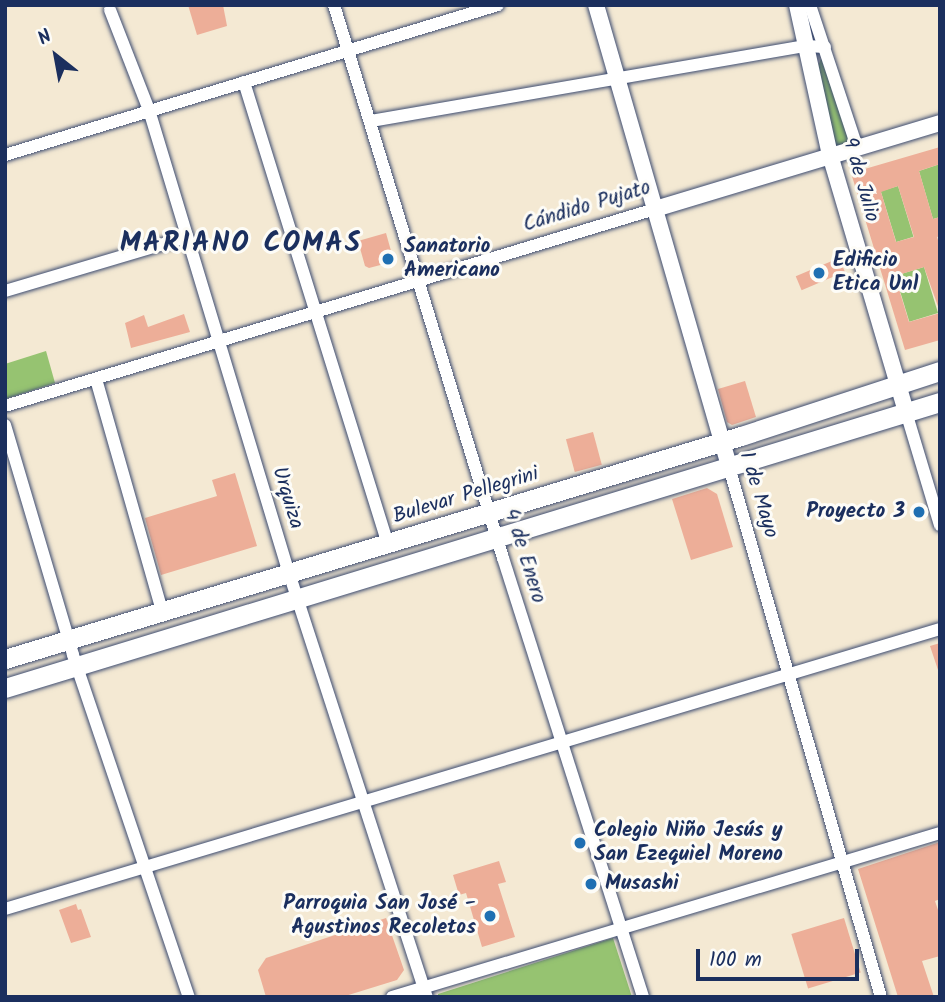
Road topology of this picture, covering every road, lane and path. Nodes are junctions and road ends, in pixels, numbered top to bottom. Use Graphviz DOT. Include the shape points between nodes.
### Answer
graph roads {
  1 [pos="334,5"];
  2 [pos="498,5"];
  3 [pos="596,5"];
  4 [pos="797,5"];
  5 [pos="810,5"];
  6 [pos="110,10"];
  7 [pos="806,46"];
  8 [pos="825,47"];
  9 [pos="349,51"];
  10 [pos="616,79"];
  11 [pos="244,82"];
  12 [pos="149,110"];
  13 [pos="371,121"];
  14 [pos="940,123"];
  15 [pos="857,147"];
  16 [pos="5,155"];
  17 [pos="830,155"];
  18 [pos="655,209"];
  19 [pos="187,237"];
  20 [pos="419,279"];
  21 [pos="5,291"];
  22 [pos="315,311"];
  23 [pos="219,339"];
  24 [pos="940,371"];
  25 [pos="96,379"];
  26 [pos="898,383"];
  27 [pos="940,402"];
  28 [pos="5,406"];
  29 [pos="906,412"];
  30 [pos="5,425"];
  31 [pos="720,441"];
  32 [pos="729,467"];
  33 [pos="490,512"];
  34 [pos="940,526"];
  35 [pos="497,536"];
  36 [pos="388,544"];
  37 [pos="289,573"];
  38 [pos="298,599"];
  39 [pos="162,610"];
  40 [pos="940,629"];
  41 [pos="69,640"];
  42 [pos="5,659"];
  43 [pos="77,666"];
  44 [pos="789,675"];
  45 [pos="5,688"];
  46 [pos="562,743"];
  47 [pos="364,801"];
  48 [pos="940,833"];
  49 [pos="842,862"];
  50 [pos="146,867"];
  51 [pos="5,909"];
  52 [pos="622,928"];
  53 [pos="425,992"];
  54 [pos="189,997"];
  55 [pos="392,997"];
  56 [pos="643,997"];
  57 [pos="881,997"];
  1 -- 9 [label="street, 4 de Enero"];
  2 -- 9 [label="street"];
  3 -- 10 [label="main road, 1 de Mayo"];
  4 -- 7 [label="main road, 9 de Julio"];
  5 -- 8 [label="street, 9 de Julio"];
  6 -- 12 [label="street, Urquiza"];
  7 -- 8 [label="street"];
  7 -- 10 [label="street"];
  7 -- 17 [label="main road, 9 de Julio"];
  8 -- 15 [label="street, 9 de Julio"];
  9 -- 11 [label="street"];
  9 -- 13 [label="street, 4 de Enero"];
  10 -- 13 [label="street"];
  10 -- 18 [label="main road, 1 de Mayo"];
  11 -- 12 [label="street"];
  11 -- 22 [label="street"];
  12 -- 16 [label="street"];
  12 -- 19 [label="street, Urquiza"];
  13 -- 20 [label="street, 4 de Enero"];
  14 -- 15 [label="main road, Cándido Pujato"];
  15 -- 17 [label="main road, Cándido Pujato"];
  17 -- 18 [label="main road, Cándido Pujato"];
  17 -- 26 [label="main road, 9 de Julio"];
  18 -- 20 [label="street, Cándido Pujato"];
  18 -- 31 [label="main road, 1 de Mayo"];
  19 -- 21 [label="street"];
  19 -- 23 [label="street, Urquiza"];
  20 -- 22 [label="street, Cándido Pujato"];
  20 -- 33 [label="street, 4 de Enero"];
  22 -- 23 [label="street, Cándido Pujato"];
  22 -- 36 [label="street"];
  23 -- 25 [label="street, Cándido Pujato"];
  23 -- 37 [label="street, Urquiza"];
  24 -- 26 [label="main road, Bulevar Pellegrini"];
  25 -- 28 [label="street, Cándido Pujato"];
  25 -- 39 [label="street"];
  26 -- 29 [label="main road, 9 de Julio"];
  26 -- 31 [label="main road, Bulevar Pellegrini"];
  27 -- 29 [label="main road"];
  29 -- 32 [label="main road"];
  29 -- 34 [label="street, 9 de Julio"];
  30 -- 41 [label="street"];
  31 -- 32 [label="main road, 1 de Mayo"];
  31 -- 33 [label="main road, Bulevar Pellegrini"];
  32 -- 35 [label="main road"];
  32 -- 44 [label="street, 1 de Mayo"];
  33 -- 35 [label="street, 4 de Enero"];
  33 -- 36 [label="main road, Bulevar Pellegrini"];
  35 -- 38 [label="main road"];
  35 -- 46 [label="street, 4 de Enero"];
  36 -- 37 [label="main road, Bulevar Pellegrini"];
  37 -- 38 [label="street, Urquiza"];
  37 -- 39 [label="main road, Bulevar Pellegrini"];
  38 -- 43 [label="main road"];
  38 -- 47 [label="street, Urquiza"];
  39 -- 41 [label="main road, Bulevar Pellegrini"];
  40 -- 44 [label="street"];
  41 -- 42 [label="main road, Bulevar Pellegrini"];
  41 -- 43 [label="street"];
  43 -- 45 [label="main road"];
  43 -- 50 [label="street"];
  44 -- 46 [label="street"];
  44 -- 49 [label="street, 1 de Mayo"];
  46 -- 47 [label="street"];
  46 -- 52 [label="street, 4 de Enero"];
  47 -- 50 [label="street"];
  47 -- 53 [label="street, Urquiza"];
  48 -- 49 [label="street"];
  49 -- 52 [label="street"];
  49 -- 57 [label="street, 1 de Mayo"];
  50 -- 51 [label="street"];
  50 -- 54 [label="street"];
  52 -- 53 [label="street"];
  52 -- 56 [label="street, 4 de Enero"];
  53 -- 55 [label="street"];
}
